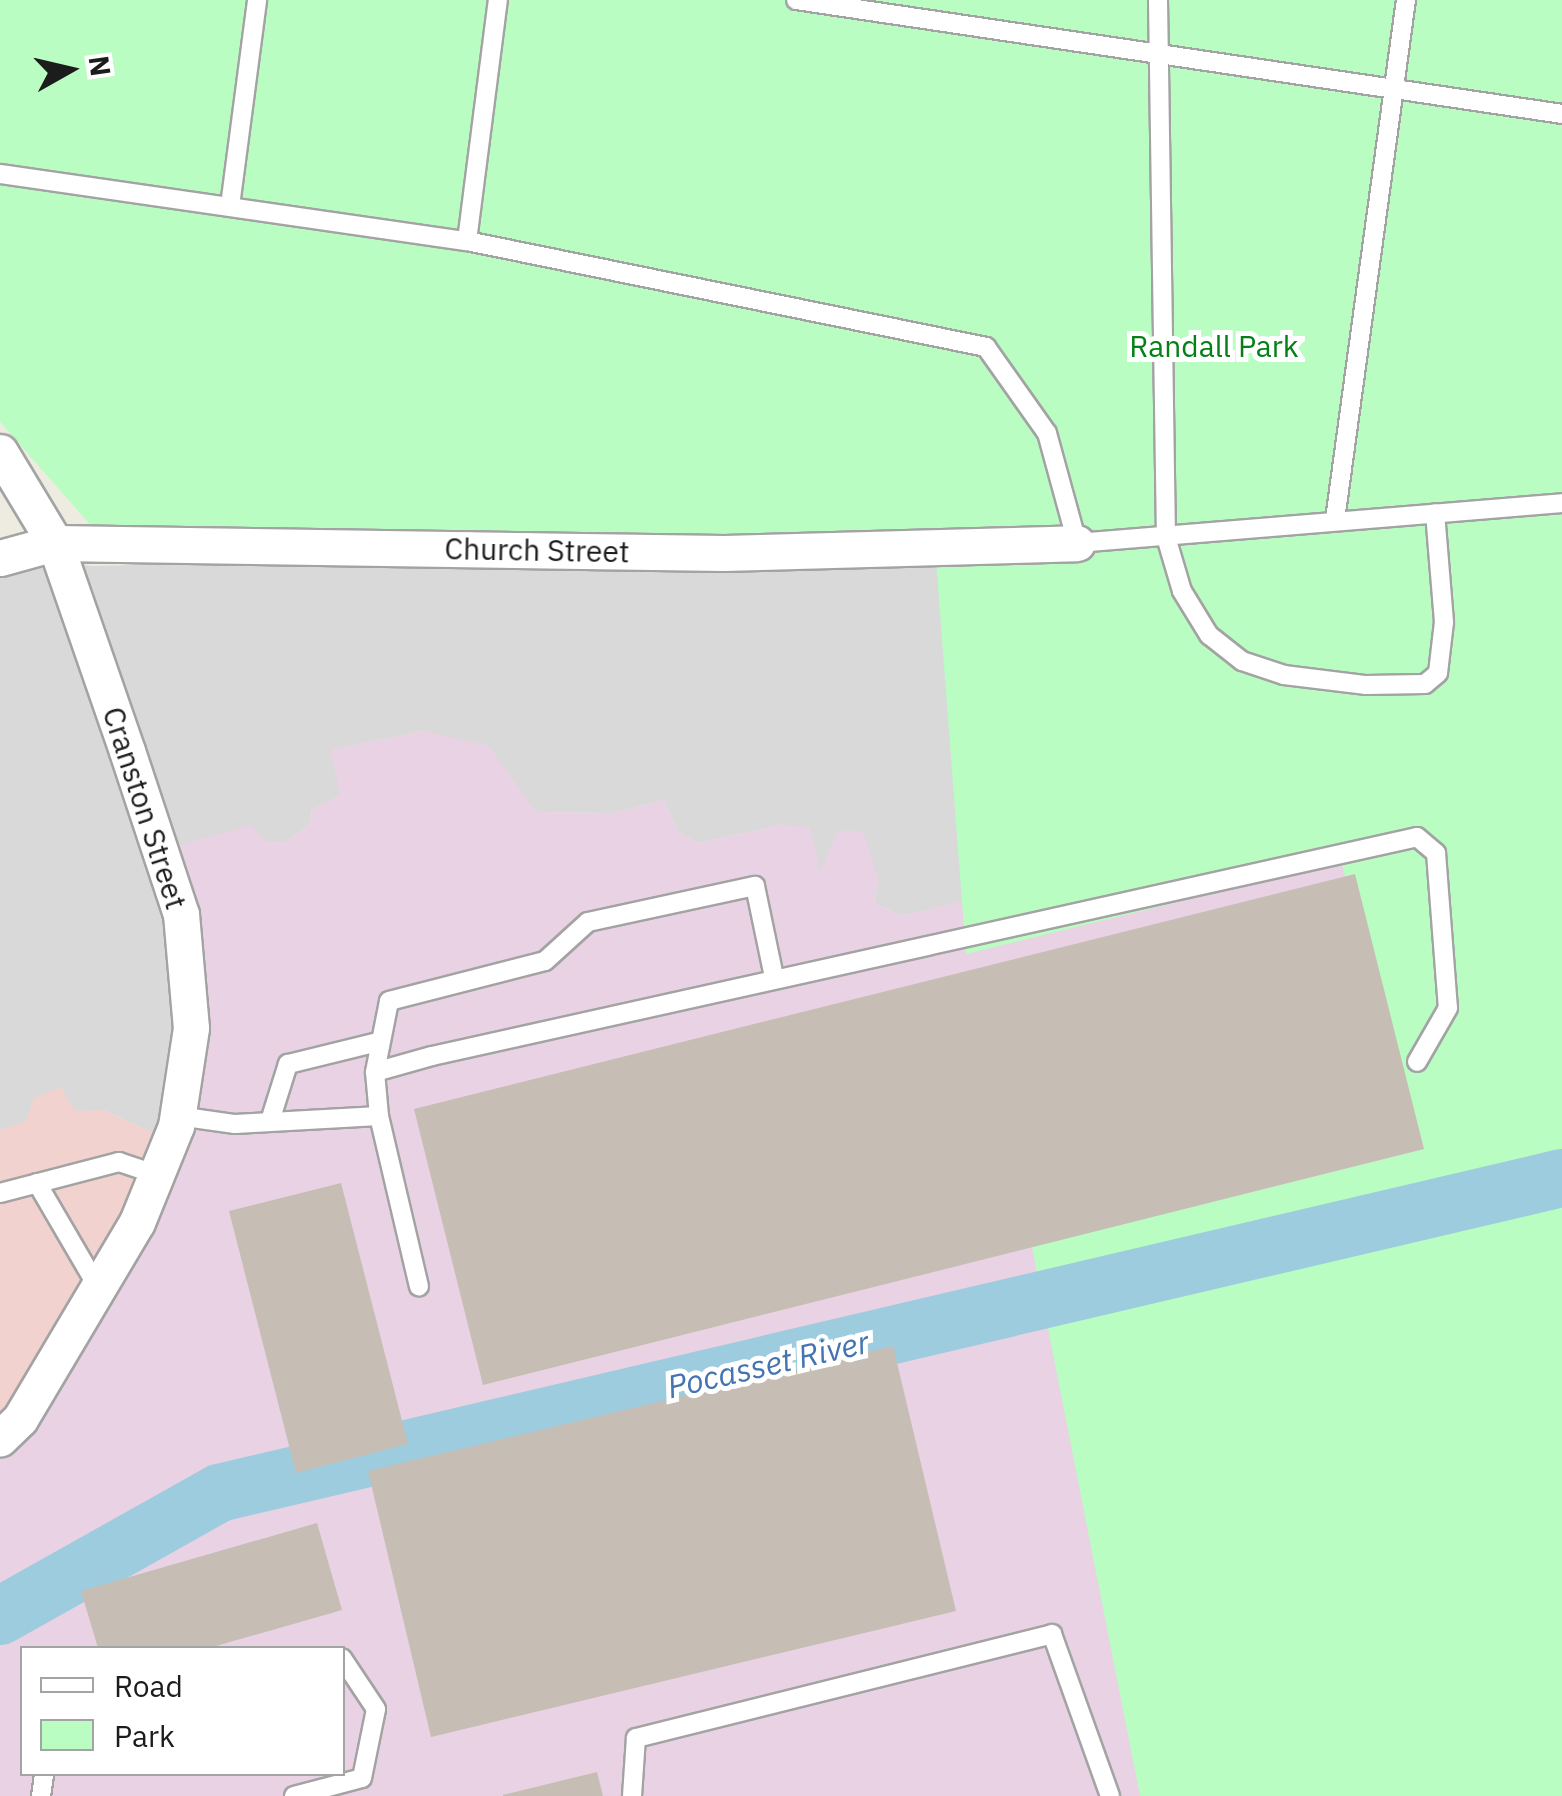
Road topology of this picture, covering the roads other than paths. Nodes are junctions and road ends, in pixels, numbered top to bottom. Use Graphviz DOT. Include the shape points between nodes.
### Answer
graph roads {
  1 [pos="257,0"];
  2 [pos="498,0"];
  3 [pos="796,0"];
  4 [pos="1158,0"];
  5 [pos="1406,0"];
  6 [pos="922,9"];
  7 [pos="1160,51"];
  8 [pos="1392,90"];
  9 [pos="1562,114"];
  10 [pos="0,174"];
  11 [pos="230,206"];
  12 [pos="467,242"];
  13 [pos="0,452"];
  14 [pos="1562,503"];
  15 [pos="1435,513"];
  16 [pos="1334,520"];
  17 [pos="1166,537"];
  18 [pos="54,543"];
  19 [pos="1077,543"];
  20 [pos="0,558"];
  21 [pos="774,977"];
  22 [pos="378,1042"];
  23 [pos="1417,1062"];
  24 [pos="375,1072"];
  25 [pos="178,1116"];
  26 [pos="379,1116"];
  27 [pos="270,1121"];
  28 [pos="158,1175"];
  29 [pos="37,1182"];
  30 [pos="0,1193"];
  31 [pos="420,1286"];
  32 [pos="99,1289"];
  33 [pos="0,1438"];
  34 [pos="345,1662"];
  35 [pos="294,1796"];
  36 [pos="632,1796"];
  37 [pos="1110,1796"];
  1 -- 11 [label="lane"];
  2 -- 12 [label="lane"];
  3 -- 6 [label="lane"];
  4 -- 7 [label="lane"];
  5 -- 8 [label="lane"];
  6 -- 7 [label="lane"];
  7 -- 8 [label="lane"];
  7 -- 17 [label="lane"];
  8 -- 9 [label="lane"];
  8 -- 16 [label="lane"];
  10 -- 11 [label="lane"];
  11 -- 12 [label="lane"];
  12 -- 19 [label="lane" via="986,346 1047,434"];
  13 -- 18 [label="street, Cranston Street"];
  14 -- 15 [label="lane"];
  15 -- 16 [label="lane"];
  15 -- 17 [label="lane" via="1444,622 1438,673 1424,684 1350,684 1242,661 1210,635 1182,592"];
  16 -- 17 [label="lane"];
  17 -- 19 [label="lane"];
  18 -- 19 [label="street, Church Street" via="724,553"];
  18 -- 20 [label="street, Church Street"];
  18 -- 25 [label="street, Cranston Street" via="182,914 191,1028"];
  21 -- 22 [label="lane" via="755,886 588,922 545,962 389,1001"];
  21 -- 23 [label="lane" via="1417,837 1436,853 1448,1008"];
  21 -- 24 [label="lane"];
  22 -- 24 [label="lane"];
  22 -- 27 [label="lane" via="288,1064"];
  24 -- 26 [label="lane"];
  25 -- 27 [label="lane"];
  25 -- 28 [label="street, Cranston Street"];
  26 -- 27 [label="lane"];
  26 -- 31 [label="lane"];
  28 -- 29 [label="lane" via="119,1162"];
  28 -- 32 [label="street, Cranston Street"];
  29 -- 30 [label="lane"];
  29 -- 32 [label="lane"];
  32 -- 33 [label="street, Cranston Street" via="20,1419"];
  34 -- 35 [label="lane" via="376,1709 362,1778"];
  36 -- 37 [label="lane" via="636,1738 1052,1634"];
}
